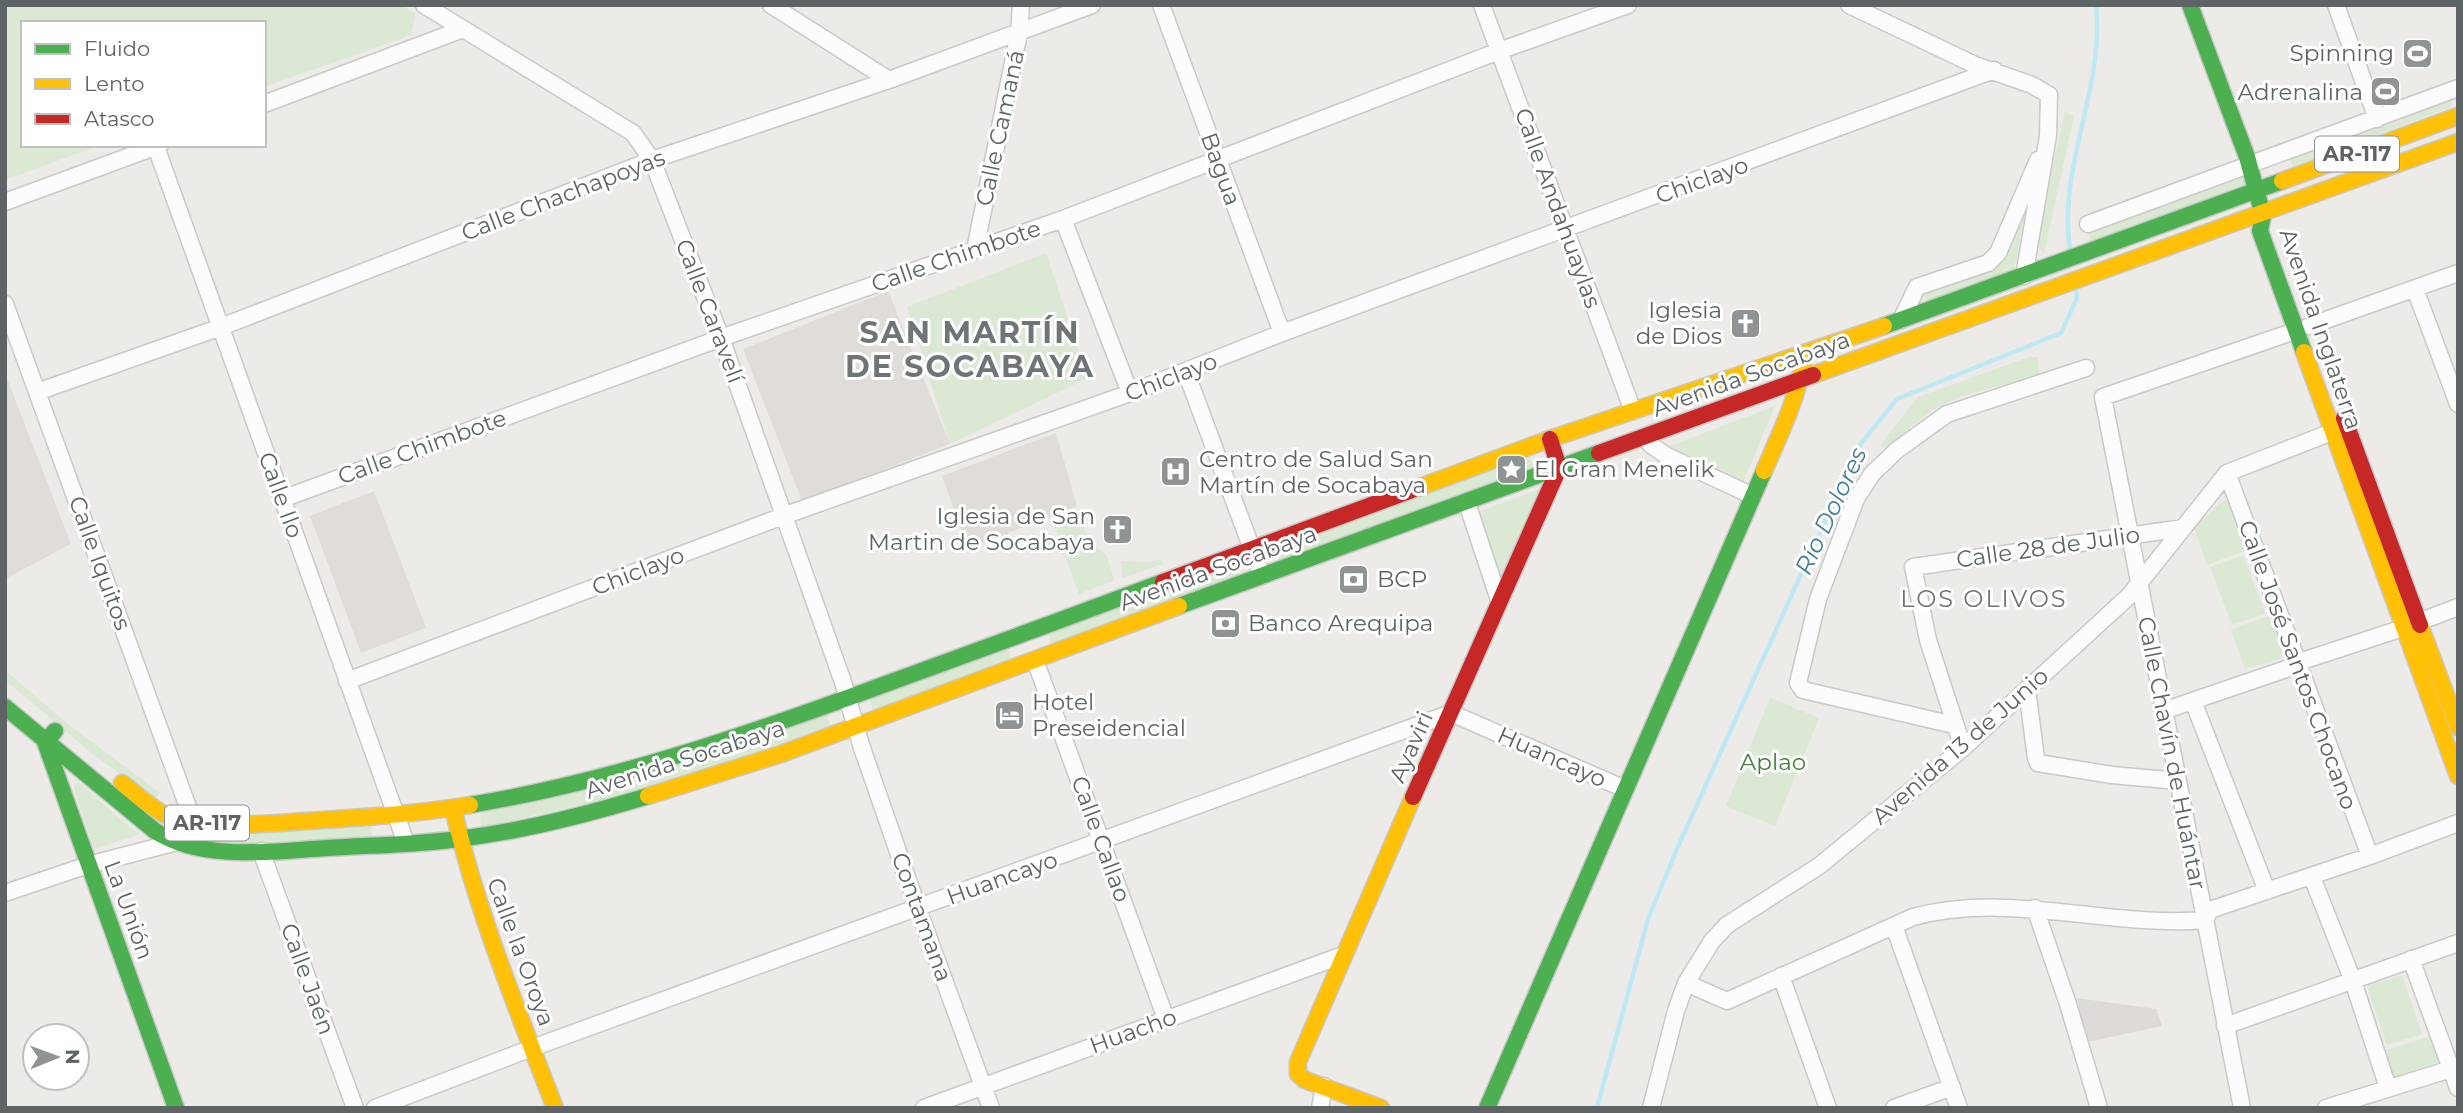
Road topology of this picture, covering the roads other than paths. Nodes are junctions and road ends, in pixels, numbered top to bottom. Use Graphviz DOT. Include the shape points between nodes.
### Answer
graph roads {
  1 [pos="424,5"];
  2 [pos="771,5"];
  3 [pos="1020,5"];
  4 [pos="1092,5"];
  5 [pos="1161,5"];
  6 [pos="1482,5"];
  7 [pos="1628,5"];
  8 [pos="1849,5"];
  9 [pos="2190,5"];
  10 [pos="2336,5"];
  11 [pos="463,29"];
  12 [pos="1019,33"];
  13 [pos="1499,51"];
  14 [pos="1994,71"];
  15 [pos="889,80"];
  16 [pos="2458,88"];
  17 [pos="266,103"];
  18 [pos="2458,116"];
  19 [pos="2377,119"];
  20 [pos="2048,136"];
  21 [pos="2458,142"];
  22 [pos="155,147"];
  23 [pos="158,147"];
  24 [pos="1217,159"];
  25 [pos="652,160"];
  26 [pos="2249,165"];
  27 [pos="2257,192"];
  28 [pos="5,202"];
  29 [pos="2263,215"];
  30 [pos="1063,219"];
  31 [pos="2088,224"];
  32 [pos="1565,229"];
  33 [pos="975,250"];
  34 [pos="2458,273"];
  35 [pos="2024,276"];
  36 [pos="2415,289"];
  37 [pos="5,304"];
  38 [pos="1901,320"];
  39 [pos="221,327"];
  40 [pos="2302,328"];
  41 [pos="1282,334"];
  42 [pos="721,338"];
  43 [pos="1805,352"];
  44 [pos="2086,368"];
  45 [pos="1186,372"];
  46 [pos="1800,381"];
  47 [pos="37,392"];
  48 [pos="1130,393"];
  49 [pos="2458,404"];
  50 [pos="1633,411"];
  51 [pos="2332,432"];
  52 [pos="1646,436"];
  53 [pos="1550,439"];
  54 [pos="1559,468"];
  55 [pos="2227,473"];
  56 [pos="1753,496"];
  57 [pos="282,499"];
  58 [pos="1467,503"];
  59 [pos="783,516"];
  60 [pos="2183,528"];
  61 [pos="2129,534"];
  62 [pos="1252,548"];
  63 [pos="1262,576"];
  64 [pos="2139,584"];
  65 [pos="1499,600"];
  66 [pos="2458,607"];
  67 [pos="2419,621"];
  68 [pos="2403,628"];
  69 [pos="1035,660"];
  70 [pos="2299,662"];
  71 [pos="347,681"];
  72 [pos="5,688"];
  73 [pos="2027,689"];
  74 [pos="847,697"];
  75 [pos="2193,701"];
  76 [pos="5,707"];
  77 [pos="2164,711"];
  78 [pos="1451,713"];
  79 [pos="856,726"];
  80 [pos="1954,726"];
  81 [pos="2458,727"];
  82 [pos="50,736"];
  83 [pos="1963,748"];
  84 [pos="2458,776"];
  85 [pos="2178,781"];
  86 [pos="1625,789"];
  87 [pos="453,808"];
  88 [pos="396,815"];
  89 [pos="193,821"];
  90 [pos="2458,823"];
  91 [pos="460,839"];
  92 [pos="1102,841"];
  93 [pos="173,843"];
  94 [pos="406,843"];
  95 [pos="261,851"];
  96 [pos="2370,856"];
  97 [pos="88,865"];
  98 [pos="2312,877"];
  99 [pos="2267,891"];
  100 [pos="5,892"];
  101 [pos="2035,908"];
  102 [pos="918,909"];
  103 [pos="2205,920"];
  104 [pos="1894,926"];
  105 [pos="2458,943"];
  106 [pos="1343,955"];
  107 [pos="2411,959"];
  108 [pos="1782,976"];
  109 [pos="2353,981"];
  110 [pos="1686,983"];
  111 [pos="1166,1019"];
  112 [pos="2225,1026"];
  113 [pos="533,1048"];
  114 [pos="2451,1069"];
  115 [pos="1324,1086"];
  116 [pos="983,1087"];
  117 [pos="1952,1087"];
  118 [pos="2388,1088"];
  119 [pos="2458,1088"];
  120 [pos="176,1108"];
  121 [pos="355,1108"];
  122 [pos="375,1108"];
  123 [pos="555,1108"];
  124 [pos="924,1108"];
  125 [pos="991,1108"];
  126 [pos="1320,1108"];
  127 [pos="1381,1108"];
  128 [pos="1487,1108"];
  129 [pos="1651,1108"];
  130 [pos="1828,1108"];
  131 [pos="1894,1108"];
  132 [pos="1959,1108"];
  133 [pos="2099,1108"];
  134 [pos="2242,1108"];
  135 [pos="2326,1108"];
  1 -- 11 [label="street, Calle Caravelí"];
  2 -- 15 [label="street"];
  3 -- 12 [label="street, Calle Camaná"];
  4 -- 12 [label="street, Calle Chachapoyas"];
  5 -- 24 [label="street, Bagua"];
  6 -- 13 [label="street, Calle Andahuaylas"];
  7 -- 13 [label="street, Calle Chimbote"];
  8 -- 14 [label="street"];
  9 -- 26 [label="main road, Avenida Inglaterra"];
  10 -- 19 [label="street"];
  11 -- 17 [label="street"];
  11 -- 25 [label="street, Calle Caravelí" via="633,134"];
  12 -- 15 [label="street, Calle Chachapoyas"];
  12 -- 33 [label="street, Calle Camaná"];
  13 -- 24 [label="street, Calle Chimbote"];
  13 -- 32 [label="street, Calle Andahuaylas"];
  14 -- 20 [label="street" via="2049,95"];
  14 -- 32 [label="street, Chiclayo"];
  15 -- 25 [label="street, Calle Chachapoyas"];
  16 -- 19 [label="street"];
  18 -- 27 [label="main road, Avenida Socabaya / AR-117"];
  19 -- 26 [label="street"];
  20 -- 35 [label="street"];
  20 -- 38 [label="street" via="1998,253 1988,263 1917,287"];
  21 -- 29 [label="main road, Avenida Socabaya / AR-117"];
  22 -- 28 [label="street"];
  23 -- 39 [label="street, Calle Ilo"];
  24 -- 30 [label="street, Calle Chimbote"];
  24 -- 41 [label="street, Bagua"];
  25 -- 39 [label="street, Calle Chachapoyas"];
  25 -- 42 [label="street, Calle Caravelí"];
  26 -- 27 [label="main road, Avenida Inglaterra"];
  26 -- 31 [label="street"];
  27 -- 29 [label="main road, Avenida Inglaterra"];
  27 -- 35 [label="main road, Avenida Socabaya / AR-117"];
  29 -- 40 [label="main road, Avenida Inglaterra" via="2275,230"];
  29 -- 46 [label="main road, Avenida Socabaya / AR-117"];
  30 -- 33 [label="street, Calle Chimbote"];
  30 -- 48 [label="street"];
  32 -- 41 [label="street, Chiclayo"];
  32 -- 50 [label="street, Calle Andahuaylas"];
  33 -- 42 [label="street, Calle Chimbote"];
  34 -- 36 [label="street"];
  35 -- 38 [label="main road, Avenida Socabaya / AR-117"];
  36 -- 40 [label="street"];
  36 -- 49 [label="street"];
  37 -- 47 [label="street, Calle Iquitos"];
  38 -- 43 [label="main road, Avenida Socabaya / AR-117"];
  39 -- 47 [label="street, Calle Chachapoyas"];
  39 -- 57 [label="street, Calle Ilo"];
  40 -- 51 [label="main road, Avenida Inglaterra"];
  40 -- 61 [label="street, Calle Chavín de Huántar" via="2103,397"];
  40 -- 67 [label="main road, Avenida Inglaterra"];
  41 -- 45 [label="street, Chiclayo"];
  42 -- 57 [label="street, Calle Chimbote"];
  42 -- 59 [label="street, Calle Caravelí"];
  43 -- 46 [label="main road"];
  43 -- 50 [label="main road, Avenida Socabaya / AR-117"];
  44 -- 80 [label="street" via="1947,414 1897,450 1863,485 1831,563 1798,683 1803,690"];
  45 -- 48 [label="street, Chiclayo"];
  45 -- 62 [label="street"];
  46 -- 52 [label="main road, Avenida Socabaya / AR-117"];
  46 -- 56 [label="main road"];
  47 -- 89 [label="street, Calle Iquitos"];
  48 -- 59 [label="street, Chiclayo"];
  50 -- 53 [label="main road, Avenida Socabaya / AR-117"];
  51 -- 55 [label="street"];
  51 -- 68 [label="main road, Avenida Inglaterra"];
  52 -- 54 [label="main road, Avenida Socabaya / AR-117"];
  52 -- 56 [label="street" via="1667,456"];
  53 -- 54 [label="main road"];
  53 -- 62 [label="main road, Avenida Socabaya / AR-117"];
  54 -- 58 [label="main road, Avenida Socabaya / AR-117"];
  54 -- 65 [label="main road, Ayaviri"];
  55 -- 60 [label="street, Avenida 13 de Junio"];
  55 -- 70 [label="street, Calle José Santos Chocano"];
  56 -- 86 [label="main road"];
  57 -- 71 [label="street, Calle Ilo"];
  58 -- 63 [label="main road, Avenida Socabaya / AR-117"];
  58 -- 65 [label="street"];
  59 -- 71 [label="street, Chiclayo"];
  59 -- 74 [label="street, Calle Caravelí"];
  60 -- 61 [label="street, Calle 28 de Julio"];
  60 -- 64 [label="street, Avenida 13 de Junio"];
  61 -- 64 [label="street, Calle Chavín de Huántar"];
  61 -- 80 [label="street, Calle 28 de Julio" via="1913,567 1928,640"];
  62 -- 63 [label="street"];
  62 -- 74 [label="main road, Avenida Socabaya / AR-117"];
  63 -- 69 [label="main road, Avenida Socabaya / AR-117"];
  64 -- 73 [label="street, Avenida 13 de Junio"];
  64 -- 77 [label="street, Calle Chavín de Huántar"];
  65 -- 78 [label="main road, Ayaviri"];
  66 -- 67 [label="street"];
  67 -- 68 [label="street"];
  67 -- 81 [label="main road, Avenida Inglaterra"];
  68 -- 70 [label="street"];
  68 -- 84 [label="main road, Avenida Inglaterra"];
  69 -- 79 [label="main road, Avenida Socabaya / AR-117"];
  69 -- 92 [label="street, Calle Callao"];
  70 -- 75 [label="street"];
  70 -- 96 [label="street, Calle José Santos Chocano"];
  71 -- 88 [label="street, Calle Ilo"];
  72 -- 82 [label="main road, Avenida Socabaya / AR-117"];
  73 -- 83 [label="street, Avenida 13 de Junio"];
  73 -- 85 [label="street" via="2038,763"];
  74 -- 79 [label="street, Calle Caravelí"];
  74 -- 87 [label="main road, Avenida Socabaya / AR-117" via="669,759 530,795"];
  75 -- 77 [label="street"];
  75 -- 99 [label="street"];
  76 -- 82 [label="main road, Avenida Socabaya / AR-117"];
  77 -- 85 [label="street, Calle Chavín de Huántar"];
  78 -- 86 [label="street, Huancayo"];
  78 -- 92 [label="street, Huancayo"];
  78 -- 106 [label="main road, Ayaviri"];
  79 -- 91 [label="main road, Avenida Socabaya / AR-117" via="629,803"];
  79 -- 102 [label="street, Contamana"];
  80 -- 83 [label="street"];
  82 -- 89 [label="main road, Avenida Socabaya / AR-117" via="158,811"];
  82 -- 93 [label="main road, Avenida Socabaya / AR-117"];
  82 -- 97 [label="main road, La Unión"];
  83 -- 110 [label="street, Avenida 13 de Junio" via="1819,866 1727,925"];
  85 -- 103 [label="street, Calle Chavín de Huántar"];
  86 -- 128 [label="main road"];
  87 -- 88 [label="main road, Avenida Socabaya / AR-117"];
  87 -- 91 [label="main road, Calle la Oroya"];
  88 -- 89 [label="main road, Avenida Socabaya / AR-117" via="230,825"];
  88 -- 94 [label="street, Calle Ilo"];
  89 -- 93 [label="street"];
  90 -- 96 [label="street"];
  91 -- 94 [label="main road, Avenida Socabaya / AR-117"];
  91 -- 113 [label="main road, Calle la Oroya" via="479,905"];
  92 -- 102 [label="street, Huancayo"];
  92 -- 111 [label="street, Calle Callao"];
  93 -- 95 [label="main road, Avenida Socabaya / AR-117"];
  93 -- 97 [label="street"];
  94 -- 95 [label="main road, Avenida Socabaya / AR-117"];
  95 -- 121 [label="street, Calle Jaén"];
  96 -- 98 [label="street"];
  97 -- 100 [label="street"];
  97 -- 120 [label="main road, La Unión"];
  98 -- 99 [label="street"];
  98 -- 109 [label="street"];
  99 -- 103 [label="street" via="2210,911"];
  101 -- 103 [label="street" via="2171,922"];
  101 -- 104 [label="street" via="1931,912"];
  101 -- 133 [label="street"];
  102 -- 113 [label="street, Huancayo"];
  102 -- 116 [label="street, Contamana"];
  103 -- 112 [label="street, Calle Chavín de Huántar"];
  104 -- 108 [label="street"];
  104 -- 117 [label="street"];
  105 -- 107 [label="street"];
  106 -- 111 [label="street, Huacho"];
  106 -- 115 [label="main road, Ayaviri" via="1298,1062 1298,1074"];
  107 -- 109 [label="street"];
  107 -- 114 [label="street"];
  108 -- 110 [label="street" via="1727,1002"];
  108 -- 130 [label="street"];
  109 -- 112 [label="street"];
  109 -- 118 [label="street"];
  110 -- 129 [label="street, Avenida 13 de Junio"];
  111 -- 116 [label="street, Huacho"];
  112 -- 134 [label="street, Calle Chavín de Huántar"];
  113 -- 122 [label="street, Huancayo"];
  113 -- 123 [label="main road, Calle la Oroya"];
  114 -- 118 [label="street"];
  114 -- 119 [label="street"];
  115 -- 126 [label="street"];
  115 -- 127 [label="main road"];
  116 -- 124 [label="street, Huacho"];
  116 -- 125 [label="street, Contamana"];
  117 -- 131 [label="street"];
  117 -- 132 [label="street"];
  118 -- 135 [label="street"];
}
